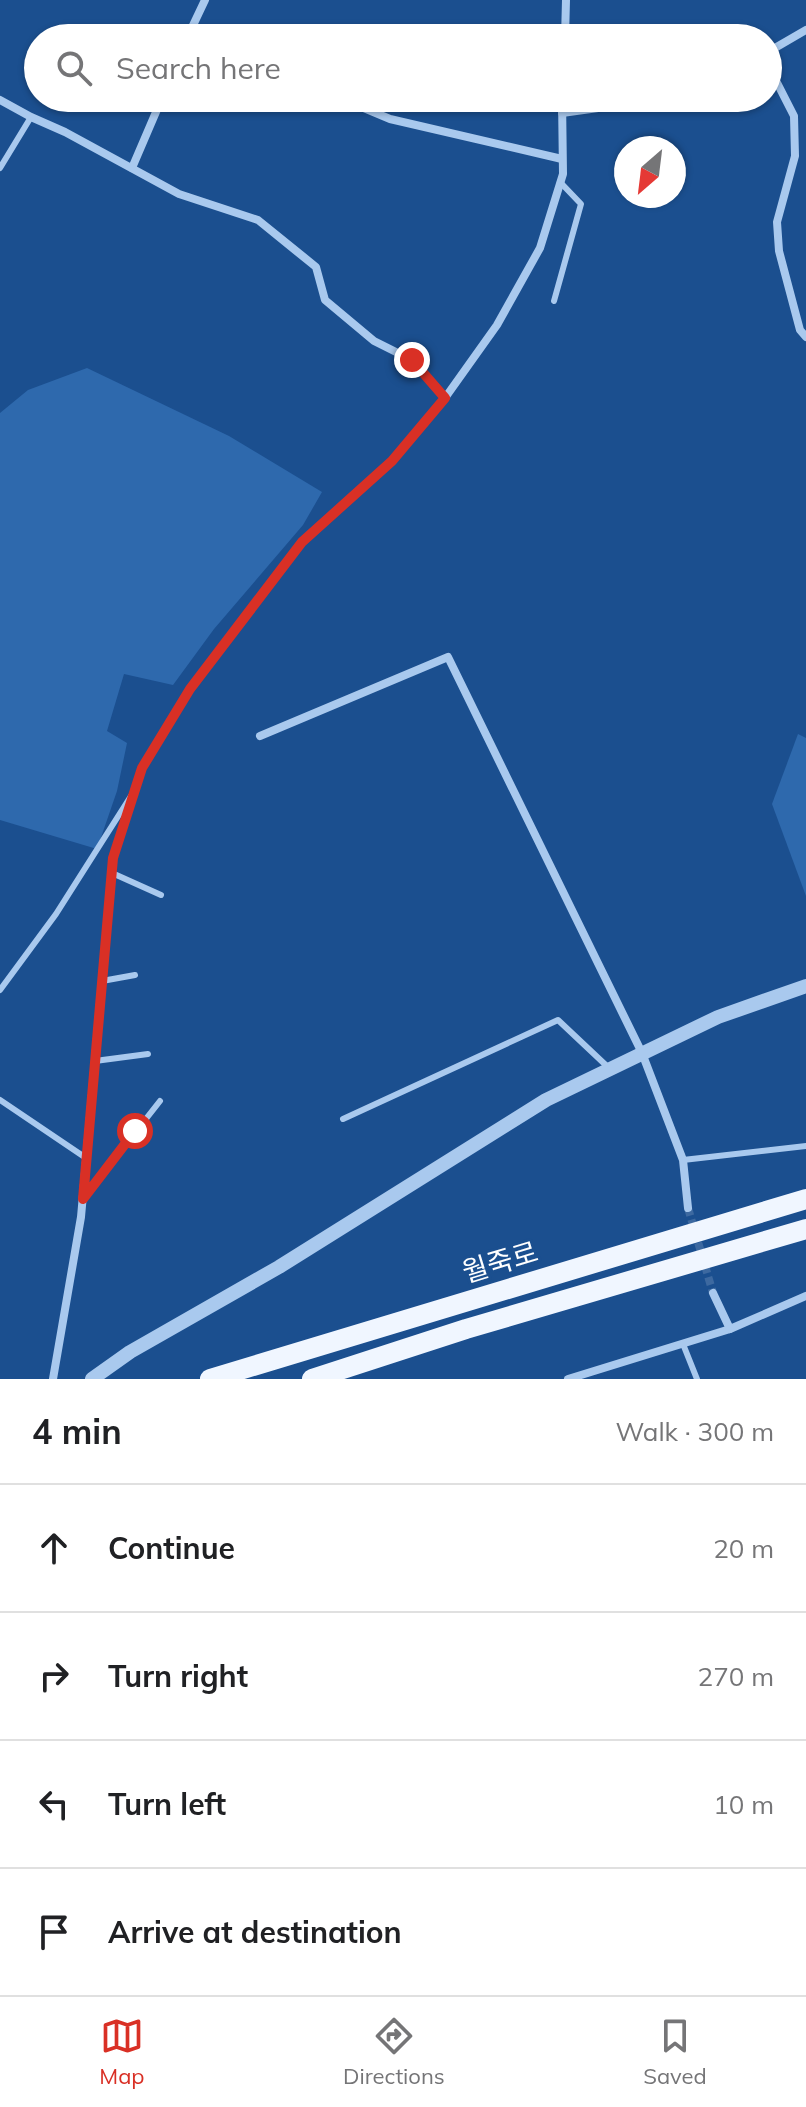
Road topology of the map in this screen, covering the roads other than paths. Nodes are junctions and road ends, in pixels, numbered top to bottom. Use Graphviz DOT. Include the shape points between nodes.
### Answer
graph roads {
  1 [pos="205,0"];
  2 [pos="566,0"];
  3 [pos="194,24"];
  4 [pos="565,24"];
  5 [pos="806,30"];
  6 [pos="782,44"];
  7 [pos="782,92"];
  8 [pos="0,100"];
  9 [pos="156,112"];
  10 [pos="373,112"];
  11 [pos="569,112"];
  12 [pos="562,113"];
  13 [pos="31,117"];
  14 [pos="562,159"];
  15 [pos="0,168"];
  16 [pos="132,168"];
  17 [pos="560,182"];
  18 [pos="554,301"];
  19 [pos="806,337"];
  20 [pos="445,398"];
  21 [pos="260,736"];
  22 [pos="135,789"];
  23 [pos="112,873"];
  24 [pos="161,895"];
  25 [pos="135,975"];
  26 [pos="102,981"];
  27 [pos="806,986"];
  28 [pos="0,990"];
  29 [pos="642,1053"];
  30 [pos="148,1054"];
  31 [pos="95,1061"];
  32 [pos="610,1069"];
  33 [pos="0,1100"];
  34 [pos="160,1101"];
  35 [pos="343,1119"];
  36 [pos="806,1146"];
  37 [pos="86,1158"];
  38 [pos="683,1160"];
  39 [pos="83,1199"];
  40 [pos="806,1199"];
  41 [pos="688,1208"];
  42 [pos="806,1229"];
  43 [pos="713,1293"];
  44 [pos="806,1296"];
  45 [pos="730,1329"];
  46 [pos="683,1344"];
  47 [pos="53,1379"];
  48 [pos="92,1379"];
  49 [pos="210,1379"];
  50 [pos="312,1379"];
  51 [pos="568,1379"];
  52 [pos="697,1379"];
  1 -- 3 [label="street"];
  2 -- 4 [label="street"];
  5 -- 6 [label="street"];
  7 -- 19 [label="street" via="794,116 795,156 777,222 779,251"];
  8 -- 13 [label="street"];
  9 -- 16 [label="street"];
  10 -- 14 [label="street"];
  11 -- 12 [label="street"];
  12 -- 14 [label="street"];
  13 -- 15 [label="lane"];
  13 -- 16 [label="street"];
  14 -- 17 [label="street"];
  16 -- 20 [label="street" via="179,194 258,220 316,267 325,300 374,341 412,360"];
  17 -- 18 [label="lane" via="581,204"];
  17 -- 20 [label="street" via="540,248 497,325"];
  20 -- 22 [label="street" via="392,461 302,542 190,689"];
  21 -- 29 [label="street" via="448,657"];
  22 -- 23 [label="street"];
  22 -- 28 [label="lane" via="56,914"];
  23 -- 24 [label="lane"];
  23 -- 26 [label="street"];
  25 -- 26 [label="lane"];
  26 -- 31 [label="street"];
  27 -- 29 [label="street" via="718,1017"];
  29 -- 32 [label="street"];
  29 -- 38 [label="street"];
  30 -- 31 [label="lane"];
  31 -- 37 [label="street"];
  32 -- 35 [label="lane" via="558,1020"];
  32 -- 48 [label="street" via="546,1100"];
  33 -- 37 [label="lane"];
  34 -- 39 [label="lane"];
  36 -- 38 [label="lane"];
  37 -- 39 [label="street"];
  38 -- 41 [label="street"];
  39 -- 47 [label="street"];
  40 -- 49 [label="main road, 월죽로"];
  42 -- 50 [label="main road, 월죽로"];
  43 -- 45 [label="street"];
  44 -- 45 [label="street"];
  45 -- 46 [label="street"];
  46 -- 51 [label="street"];
  46 -- 52 [label="lane"];
}
